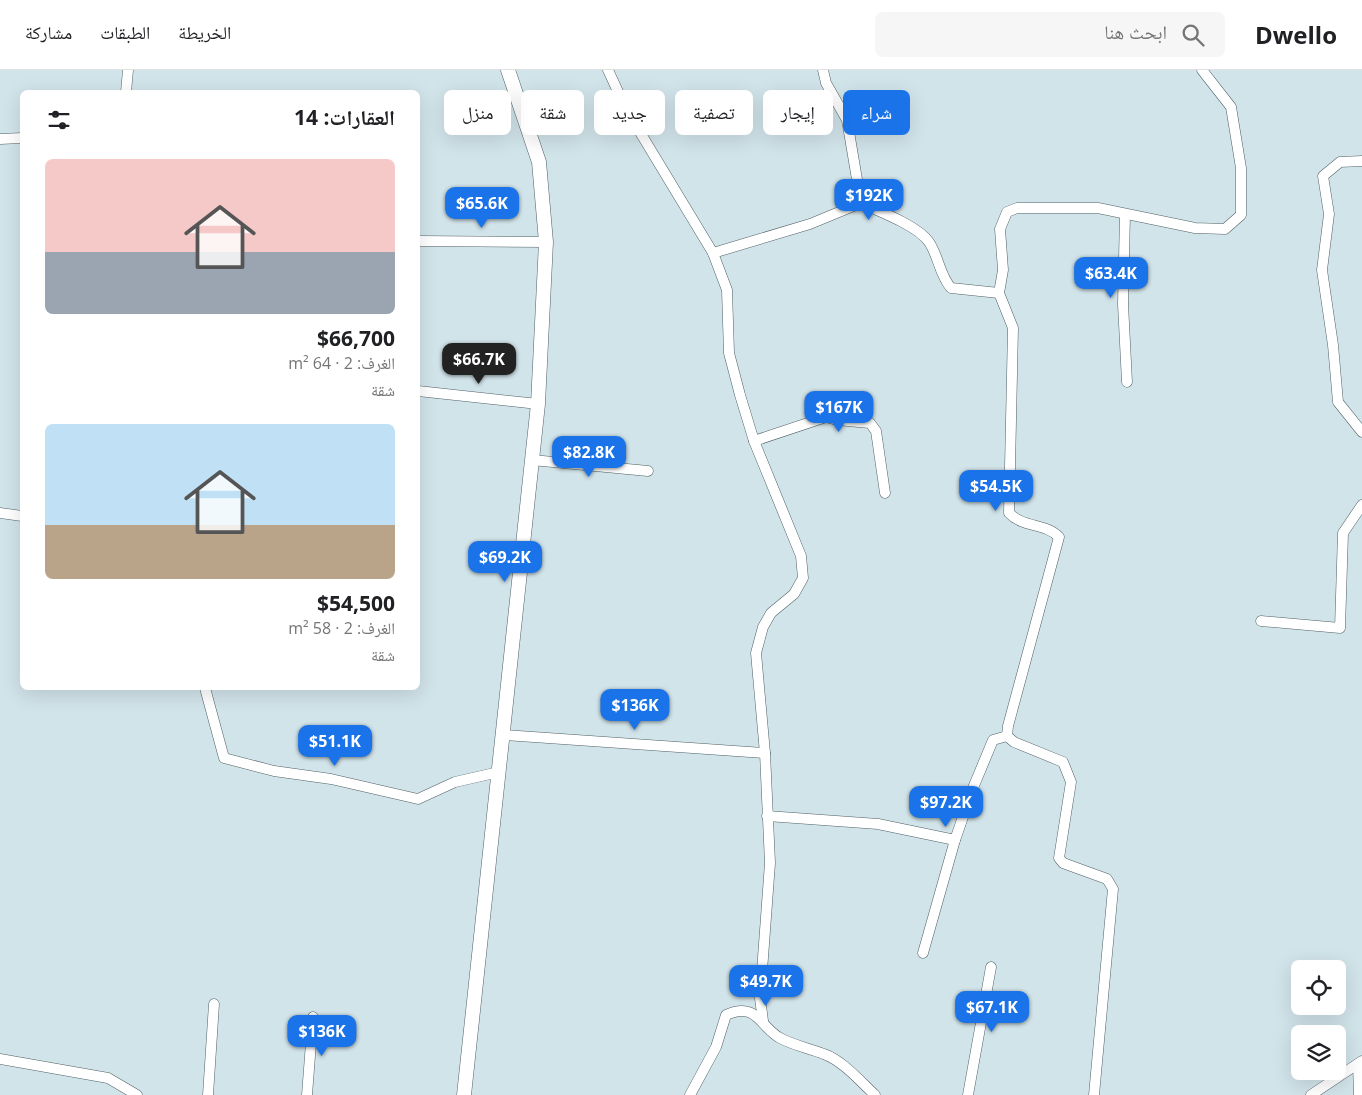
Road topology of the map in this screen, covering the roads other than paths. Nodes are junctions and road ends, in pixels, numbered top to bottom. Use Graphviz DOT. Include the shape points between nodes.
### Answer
graph roads {
  1 [pos="128,70"];
  2 [pos="508,70"];
  3 [pos="608,70"];
  4 [pos="823,70"];
  5 [pos="1202,70"];
  6 [pos="126,90"];
  7 [pos="20,138"];
  8 [pos="0,139"];
  9 [pos="1362,160"];
  10 [pos="861,203"];
  11 [pos="1125,214"];
  12 [pos="420,241"];
  13 [pos="546,242"];
  14 [pos="713,253"];
  15 [pos="999,293"];
  16 [pos="1127,382"];
  17 [pos="420,391"];
  18 [pos="538,404"];
  19 [pos="1362,432"];
  20 [pos="754,441"];
  21 [pos="532,460"];
  22 [pos="648,471"];
  23 [pos="885,493"];
  24 [pos="1362,505"];
  25 [pos="0,513"];
  26 [pos="20,516"];
  27 [pos="1261,621"];
  28 [pos="206,690"];
  29 [pos="503,735"];
  30 [pos="1007,736"];
  31 [pos="765,753"];
  32 [pos="499,772"];
  33 [pos="768,816"];
  34 [pos="955,840"];
  35 [pos="923,953"];
  36 [pos="991,967"];
  37 [pos="214,1004"];
  38 [pos="313,1017"];
  39 [pos="763,1021"];
  40 [pos="0,1059"];
  41 [pos="1360,1062"];
  42 [pos="137,1095"];
  43 [pos="208,1095"];
  44 [pos="307,1095"];
  45 [pos="464,1095"];
  46 [pos="690,1095"];
  47 [pos="875,1095"];
  48 [pos="968,1095"];
  49 [pos="1094,1095"];
  50 [pos="1311,1095"];
  51 [pos="1359,1095"];
  1 -- 6 [label="street"];
  2 -- 13 [label="street" via="539,162"];
  3 -- 14 [label="street" via="626,109"];
  4 -- 10 [label="street" via="826,83 848,120"];
  5 -- 11 [label="street" via="1231,107 1241,168 1242,215 1224,229 1195,228"];
  7 -- 8 [label="street"];
  9 -- 19 [label="street" via="1340,162 1323,176 1330,214 1322,270 1338,402"];
  10 -- 14 [label="street" via="810,224"];
  10 -- 15 [label="street" via="913,229 929,242 943,278 951,288"];
  11 -- 15 [label="street" via="1098,208 1017,208 1007,212 1000,229 1003,270"];
  11 -- 16 [label="street" via="1123,304"];
  12 -- 13 [label="street"];
  13 -- 18 [label="street"];
  14 -- 20 [label="street" via="727,290 730,352"];
  15 -- 30 [label="street" via="1013,328 1009,513 1017,521 1054,532 1059,537"];
  17 -- 18 [label="street"];
  18 -- 21 [label="street"];
  20 -- 23 [label="street" via="826,417 870,423 876,431"];
  20 -- 31 [label="street" via="801,556 803,578 794,594 771,613 756,653"];
  21 -- 22 [label="street"];
  21 -- 29 [label="street"];
  24 -- 27 [label="street" via="1343,533 1340,628"];
  25 -- 26 [label="street"];
  28 -- 32 [label="street" via="224,758 418,799 455,782"];
  29 -- 31 [label="street"];
  29 -- 32 [label="street"];
  30 -- 34 [label="street" via="993,740"];
  30 -- 49 [label="street" via="1063,762 1071,782 1059,858 1063,863 1107,879 1113,889"];
  31 -- 33 [label="street"];
  32 -- 45 [label="street"];
  33 -- 34 [label="street" via="878,824"];
  33 -- 39 [label="street" via="770,862 760,998"];
  34 -- 35 [label="street"];
  36 -- 48 [label="street"];
  37 -- 43 [label="street"];
  38 -- 44 [label="street"];
  39 -- 46 [label="street" via="752,1013 736,1010 726,1015 716,1047"];
  39 -- 47 [label="street" via="777,1037 790,1044 825,1054"];
  40 -- 42 [label="street" via="108,1078"];
  41 -- 50 [label="street"];
  41 -- 51 [label="street"];
}
